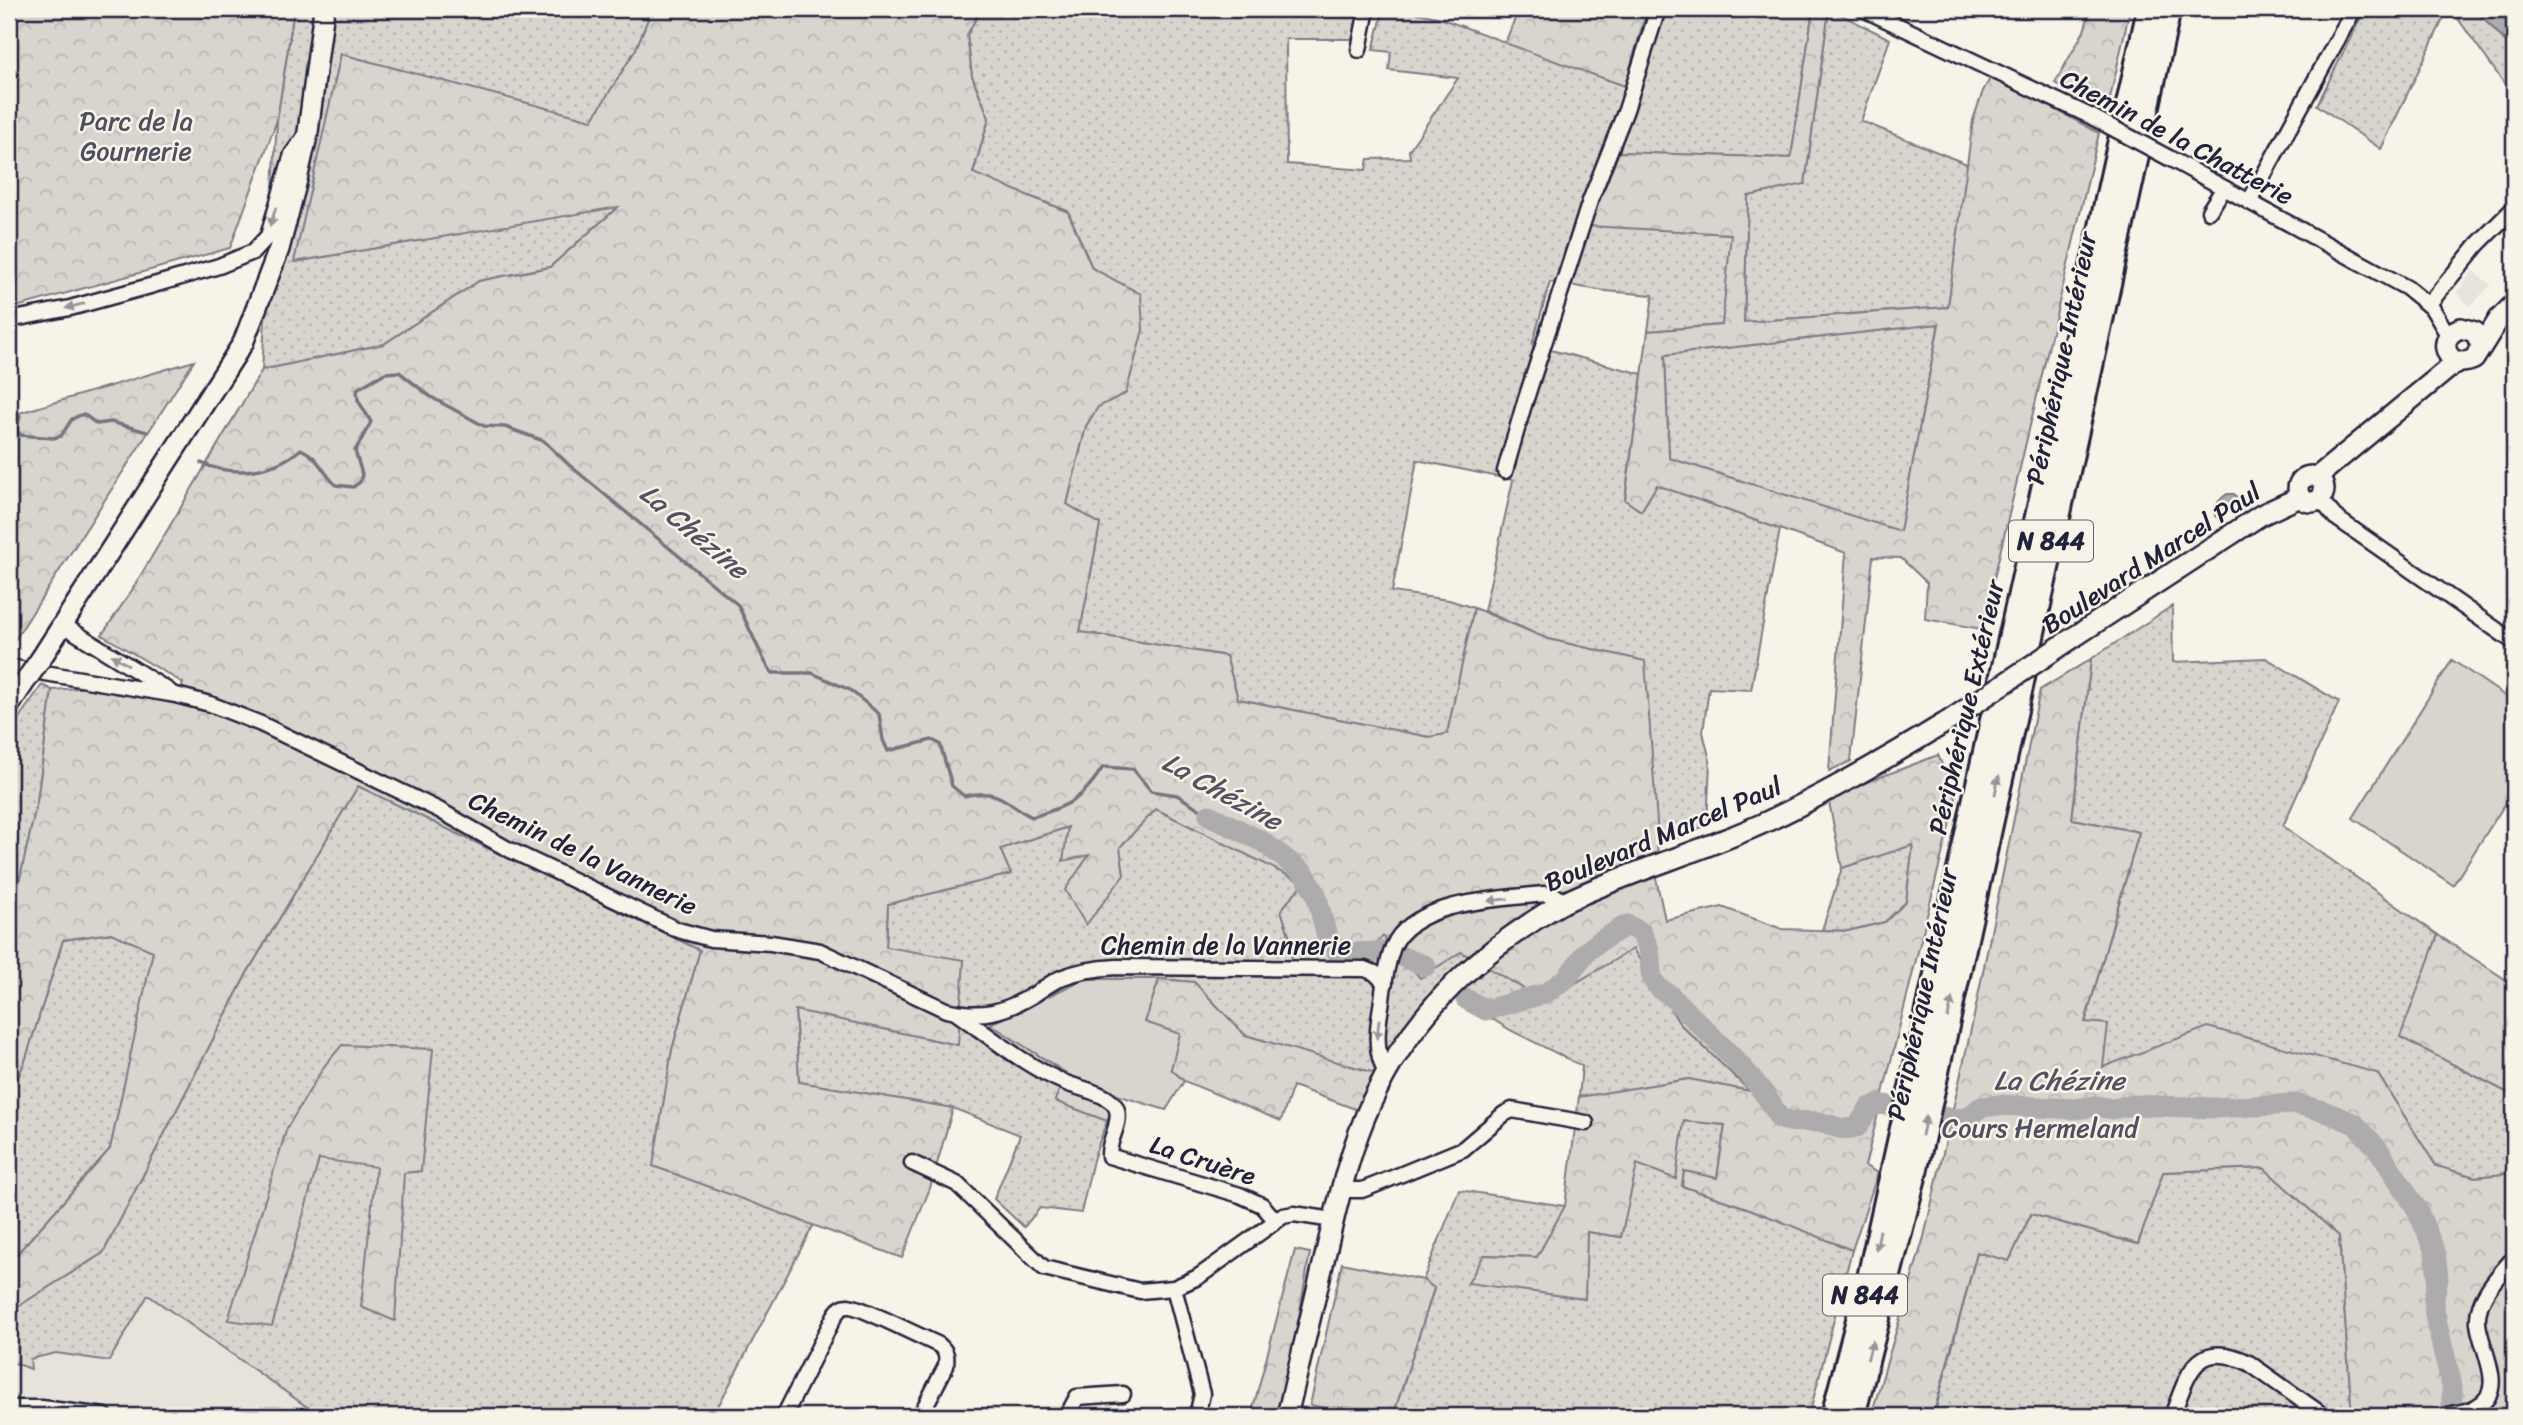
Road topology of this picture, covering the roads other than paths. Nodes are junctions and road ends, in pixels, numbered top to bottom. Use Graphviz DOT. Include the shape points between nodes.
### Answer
graph roads {
  1 [pos="324,9"];
  2 [pos="1367,9"];
  3 [pos="1658,9"];
  4 [pos="1863,9"];
  5 [pos="2150,9"];
  6 [pos="2168,9"];
  7 [pos="2354,9"];
  8 [pos="1359,50"];
  9 [pos="308,132"];
  10 [pos="2224,188"];
  11 [pos="2249,202"];
  12 [pos="2514,208"];
  13 [pos="2209,211"];
  14 [pos="2514,304"];
  15 [pos="2428,305"];
  16 [pos="9,320"];
  17 [pos="2448,335"];
  18 [pos="2478,339"];
  19 [pos="2459,362"];
  20 [pos="1504,471"];
  21 [pos="2310,498"];
  22 [pos="63,625"];
  23 [pos="2514,642"];
  24 [pos="9,667"];
  25 [pos="176,695"];
  26 [pos="9,706"];
  27 [pos="1563,903"];
  28 [pos="1385,984"];
  29 [pos="957,1013"];
  30 [pos="1925,1071"];
  31 [pos="1386,1073"];
  32 [pos="1586,1123"];
  33 [pos="912,1163"];
  34 [pos="1903,1175"];
  35 [pos="1341,1190"];
  36 [pos="1333,1220"];
  37 [pos="1276,1221"];
  38 [pos="2514,1260"];
  39 [pos="1174,1288"];
  40 [pos="1123,1394"];
  41 [pos="9,1408"];
  42 [pos="105,1416"];
  43 [pos="785,1416"];
  44 [pos="920,1416"];
  45 [pos="1067,1416"];
  46 [pos="1193,1416"];
  47 [pos="1287,1416"];
  48 [pos="1834,1416"];
  49 [pos="1852,1416"];
  50 [pos="2172,1416"];
  51 [pos="2324,1416"];
  52 [pos="2445,1416"];
  1 -- 9 [label="street"];
  2 -- 8 [label="street"];
  3 -- 20 [label="street" via="1626,110 1590,201"];
  4 -- 10 [label="street, Chemin de la Chatterie, bridge" via="2092,117"];
  5 -- 30 [label="highway, Périphérique Extérieur / N 844"];
  30 -- 6 [label="highway, Périphérique Intérieur / N 844, one-way"];
  7 -- 11 [label="street"];
  9 -- 16 [label="street, one-way" via="292,154 268,236 253,252 150,286"];
  9 -- 22 [label="street" via="279,249 243,343"];
  10 -- 11 [label="street, Chemin de la Chatterie"];
  10 -- 13 [label="street"];
  11 -- 15 [label="street, Chemin de la Chatterie" via="2407,288"];
  12 -- 15 [label="street"];
  14 -- 18 [label="street"];
  15 -- 17 [label="street, Chemin de la Chatterie"];
  17 -- 18 [label="street" via="2461,328"];
  17 -- 19 [label="street" via="2446,352"];
  18 -- 19 [label="street" via="2474,359"];
  19 -- 21 [label="street" via="2317,477 2300,481 2297,489"];
  21 -- 23 [label="street"];
  21 -- 27 [label="street, Boulevard Marcel Paul, bridge" via="2261,515 1875,765 1768,821"];
  25 -- 22 [label="street, one-way"];
  22 -- 26 [label="street, bridge"];
  24 -- 25 [label="street, Chemin de la Vannerie"];
  25 -- 29 [label="street, Chemin de la Vannerie" via="261,724 678,930 710,939 820,951"];
  27 -- 28 [label="street, Chemin de la Vannerie, one-way" via="1544,894 1429,913 1403,931 1393,946"];
  27 -- 31 [label="street, Boulevard Marcel Paul" via="1488,952 1455,981 1400,1047"];
  28 -- 29 [label="street, Chemin de la Vannerie" via="1365,969 1098,968 1060,978 1005,1009 988,1014"];
  28 -- 31 [label="street, Chemin de la Vannerie, one-way" via="1377,1040"];
  29 -- 37 [label="street, La Cruère" via="1058,1080 1111,1099 1118,1120 1109,1156 1240,1195 1262,1205"];
  30 -- 34 [label="highway, Périphérique Intérieur / N 844"];
  31 -- 35 [label="street, Boulevard Marcel Paul"];
  32 -- 35 [label="street" via="1512,1110 1463,1150 1375,1185"];
  33 -- 39 [label="street" via="957,1184 1044,1268 1140,1291"];
  34 -- 48 [label="highway, N 844, one-way"];
  49 -- 34 [label="highway, Périphérique Intérieur / N 844, one-way"];
  35 -- 36 [label="street, Boulevard Marcel Paul"];
  36 -- 37 [label="street" via="1294,1214"];
  36 -- 47 [label="street, Boulevard Marcel Paul"];
  37 -- 39 [label="street" via="1198,1277"];
  38 -- 52 [label="street" via="2492,1284 2481,1306 2478,1322 2493,1382 2487,1397 2477,1407"];
  39 -- 46 [label="street" via="1202,1394"];
  40 -- 45 [label="street" via="1077,1396"];
  41 -- 42 [label="street"];
  43 -- 44 [label="street" via="835,1315 847,1306 945,1350 946,1366"];
  50 -- 51 [label="street" via="2190,1368 2202,1357 2219,1353 2249,1363"];
}
